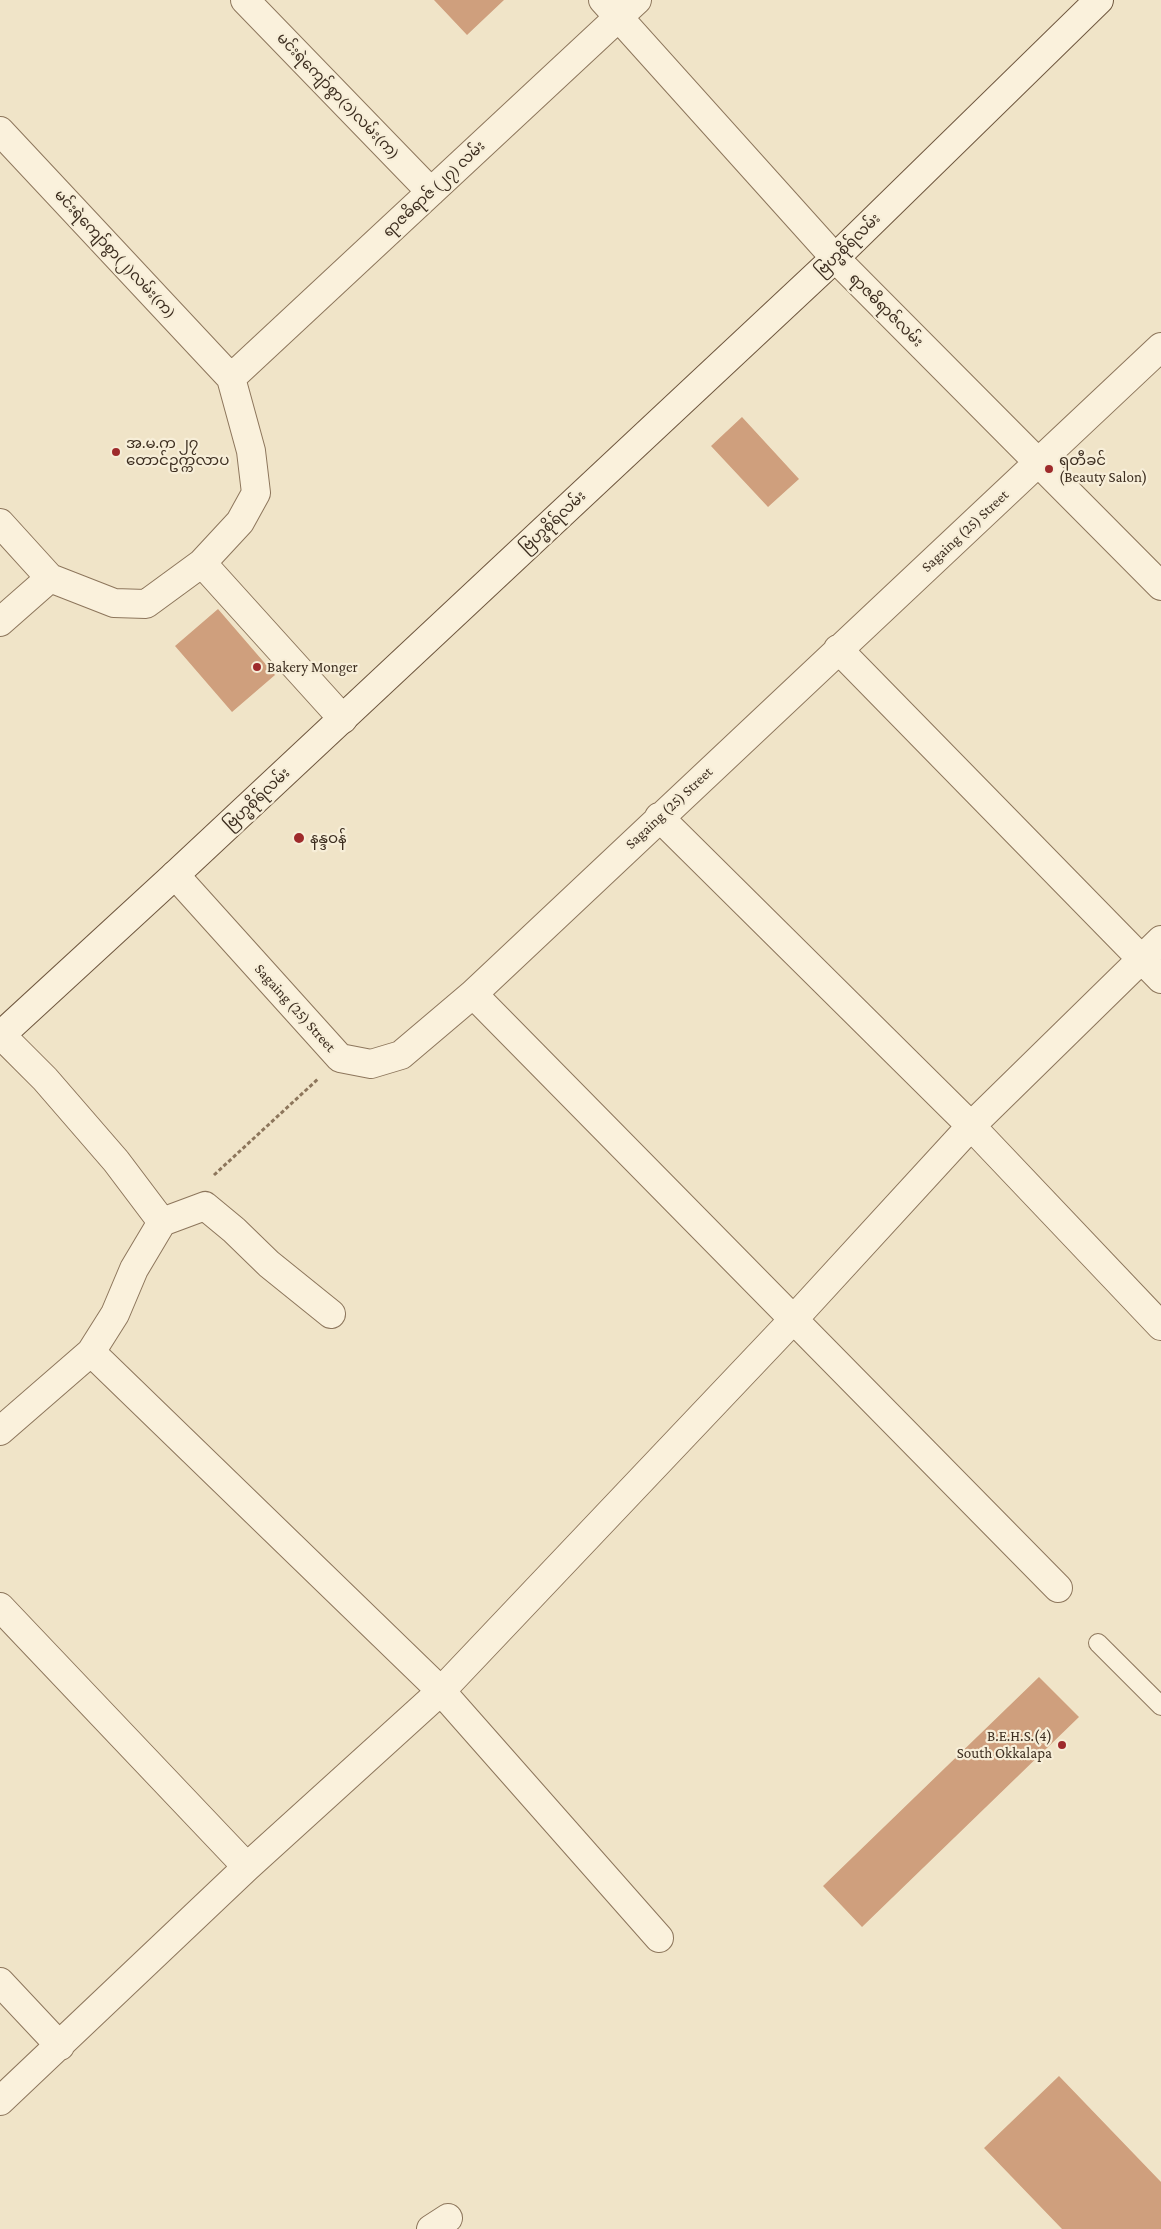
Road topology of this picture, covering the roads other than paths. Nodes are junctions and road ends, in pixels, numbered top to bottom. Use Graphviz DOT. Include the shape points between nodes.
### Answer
graph roads {
  1 [pos="244,0"];
  2 [pos="1099,0"];
  3 [pos="619,6"];
  4 [pos="0,131"];
  5 [pos="430,192"];
  6 [pos="835,258"];
  7 [pos="1161,348"];
  8 [pos="231,378"];
  9 [pos="1038,463"];
  10 [pos="0,523"];
  11 [pos="202,563"];
  12 [pos="50,578"];
  13 [pos="1161,586"];
  14 [pos="0,622"];
  15 [pos="838,650"];
  16 [pos="343,719"];
  17 [pos="659,817"];
  18 [pos="175,875"];
  19 [pos="1161,940"];
  20 [pos="1142,959"];
  21 [pos="1161,979"];
  22 [pos="473,994"];
  23 [pos="1,1036"];
  24 [pos="970,1126"];
  25 [pos="162,1222"];
  26 [pos="331,1314"];
  27 [pos="792,1321"];
  28 [pos="1161,1326"];
  29 [pos="91,1352"];
  30 [pos="0,1431"];
  31 [pos="1058,1588"];
  32 [pos="0,1607"];
  33 [pos="1098,1643"];
  34 [pos="441,1691"];
  35 [pos="1161,1706"];
  36 [pos="247,1867"];
  37 [pos="659,1938"];
  38 [pos="0,1982"];
  39 [pos="60,2046"];
  40 [pos="0,2101"];
  1 -- 5 [label="street, မင်းရဲကျော်စွာ(၁)လမ်း(က)"];
  2 -- 6 [label="street, ဗြဟ္မစိုရ်လမ်း"];
  3 -- 5 [label="street, ရာဇဓိရာဇ် (၂၇) လမ်း"];
  3 -- 6 [label="street, ရာဇဓိရာဇ်လမ်း"];
  4 -- 8 [label="street, မင်းရဲကျော်စွာ(၂)လမ်း(က)"];
  5 -- 8 [label="street, ရာဇဓိရာဇ် (၂၇) လမ်း"];
  6 -- 9 [label="street, ရာဇဓိရာဇ်လမ်း"];
  6 -- 16 [label="street, ဗြဟ္မစိုရ်လမ်း"];
  7 -- 9 [label="street, Sagaing (25) Street"];
  8 -- 11 [label="street" via="251,451 256,493 240,522"];
  9 -- 13 [label="street, ရာဇဓိရာဇ်လမ်း"];
  9 -- 15 [label="street, Sagaing (25) Street"];
  10 -- 12 [label="street"];
  11 -- 12 [label="street" via="146,604 114,603"];
  11 -- 16 [label="street"];
  12 -- 14 [label="street"];
  15 -- 17 [label="street, Sagaing (25) Street"];
  15 -- 20 [label="street"];
  16 -- 18 [label="street, ဗြဟ္မစိုရ်လမ်း"];
  17 -- 22 [label="street, Sagaing (25) Street"];
  17 -- 24 [label="street"];
  18 -- 22 [label="street, Sagaing (25) Street" via="340,1058 371,1064 401,1055"];
  18 -- 23 [label="street, ဗြဟ္မစိုရ်လမ်း"];
  19 -- 20 [label="street"];
  20 -- 21 [label="street"];
  20 -- 24 [label="street"];
  22 -- 27 [label="street"];
  23 -- 25 [label="street" via="45,1079"];
  24 -- 27 [label="street"];
  24 -- 28 [label="street"];
  25 -- 26 [label="street" via="204,1206"];
  25 -- 29 [label="street" via="134,1269 115,1314"];
  27 -- 31 [label="street"];
  27 -- 34 [label="street"];
  29 -- 30 [label="street"];
  29 -- 34 [label="street"];
  32 -- 36 [label="street"];
  33 -- 35 [label="lane"];
  34 -- 36 [label="street"];
  34 -- 37 [label="street"];
  36 -- 39 [label="street"];
  38 -- 39 [label="street"];
  39 -- 40 [label="street"];
}
